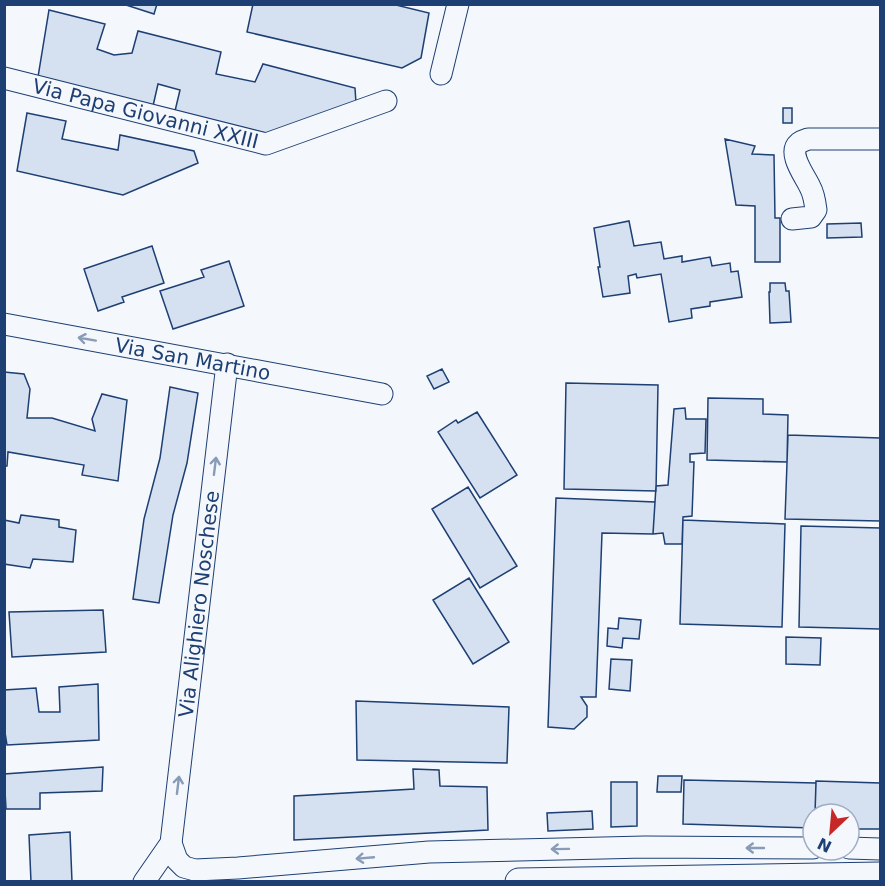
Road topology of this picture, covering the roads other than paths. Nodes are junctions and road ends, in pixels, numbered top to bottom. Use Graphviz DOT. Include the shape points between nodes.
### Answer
graph roads {
  1 [pos="458,4"];
  2 [pos="441,74"];
  3 [pos="4,78"];
  4 [pos="386,101"];
  5 [pos="880,139"];
  6 [pos="792,219"];
  7 [pos="4,324"];
  8 [pos="227,364"];
  9 [pos="382,394"];
  10 [pos="171,843"];
  11 [pos="801,848"];
  12 [pos="861,848"];
  13 [pos="880,849"];
  14 [pos="880,876"];
  15 [pos="144,882"];
  16 [pos="519,882"];
  1 -- 2 [label="street"];
  3 -- 4 [label="street, Via Papa Giovanni XXIII" via="266,144"];
  5 -- 6 [label="street" via="808,139 798,143 795,160 816,210 811,217"];
  8 -- 7 [label="street, Via San Martino, one-way"];
  8 -- 9 [label="street, Via San Martino"];
  10 -- 8 [label="street, Via Alighiero Noschese, one-way"];
  11 -- 10 [label="street, one-way" via="429,852 195,870 177,860"];
  10 -- 15 [label="street"];
  12 -- 13 [label="street"];
  14 -- 16 [label="main road"];
}
